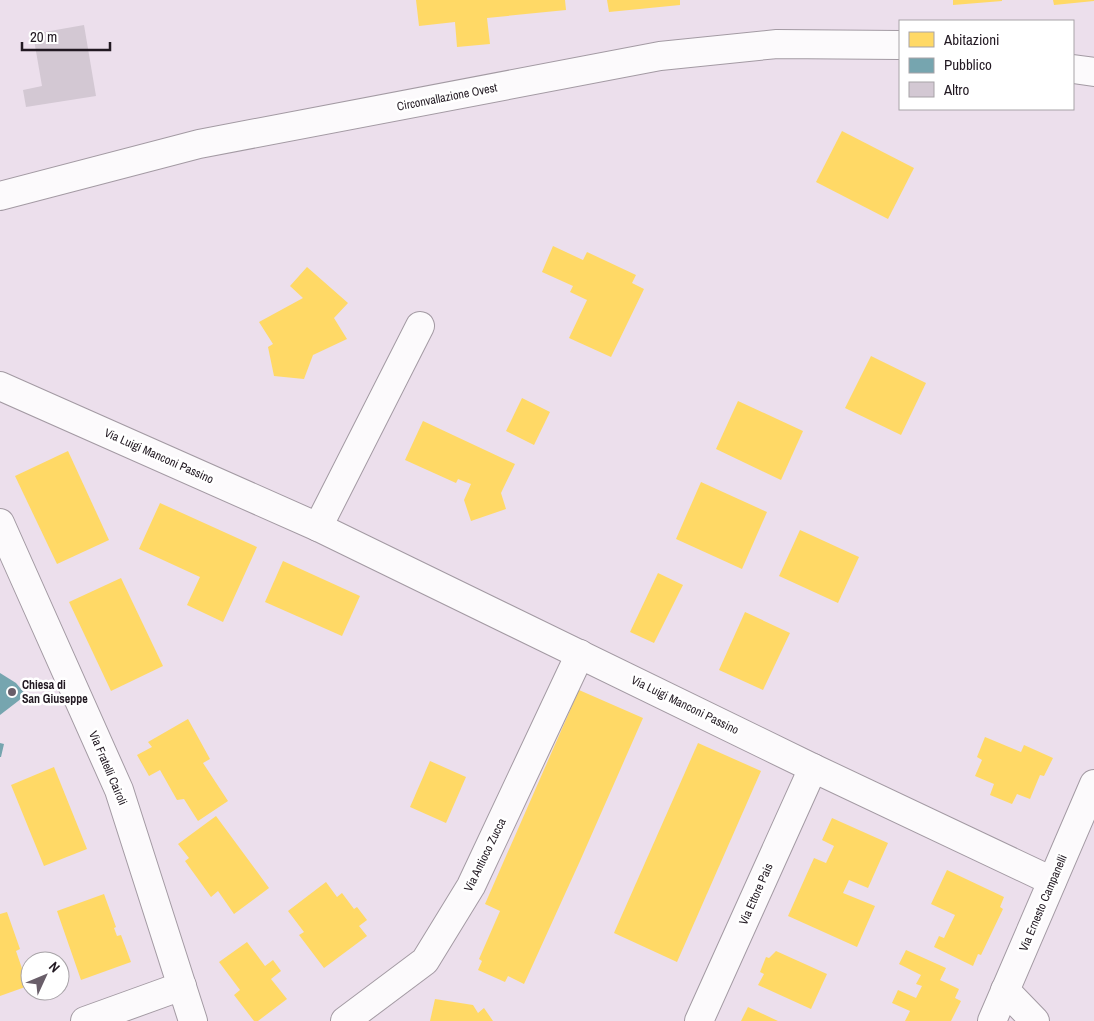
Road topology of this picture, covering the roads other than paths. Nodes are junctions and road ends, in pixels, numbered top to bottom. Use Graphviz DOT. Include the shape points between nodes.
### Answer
graph roads {
  1 [pos="899,45"];
  2 [pos="1074,69"];
  3 [pos="1094,72"];
  4 [pos="0,196"];
  5 [pos="420,326"];
  6 [pos="0,386"];
  7 [pos="0,523"];
  8 [pos="318,527"];
  9 [pos="580,654"];
  10 [pos="814,768"];
  11 [pos="1094,784"];
  12 [pos="1052,882"];
  13 [pos="182,986"];
  14 [pos="1005,990"];
  15 [pos="85,1021"];
  16 [pos="193,1021"];
  17 [pos="345,1021"];
  18 [pos="699,1021"];
  19 [pos="992,1021"];
  20 [pos="1035,1021"];
  1 -- 4 [label="street, Circonvallazione Ovest" via="777,44 660,56 199,144"];
  2 -- 3 [label="street"];
  5 -- 8 [label="street"];
  6 -- 8 [label="street, Via Luigi Manconi Passino"];
  7 -- 13 [label="street, Via Fratelli Cairoli" via="119,790"];
  8 -- 9 [label="street, Via Luigi Manconi Passino"];
  9 -- 10 [label="street, Via Luigi Manconi Passino"];
  9 -- 17 [label="street, Via Antioco Zucca" via="471,886 425,960"];
  10 -- 12 [label="street, Via Luigi Manconi Passino"];
  10 -- 18 [label="street, Via Ettore Pais"];
  11 -- 12 [label="street, Via Ernesto Campanelli"];
  12 -- 14 [label="street, Via Ernesto Campanelli"];
  13 -- 15 [label="street"];
  13 -- 16 [label="street, Via Fratelli Cairoli"];
  14 -- 19 [label="street, Via Ernesto Campanelli"];
  14 -- 20 [label="street"];
}
